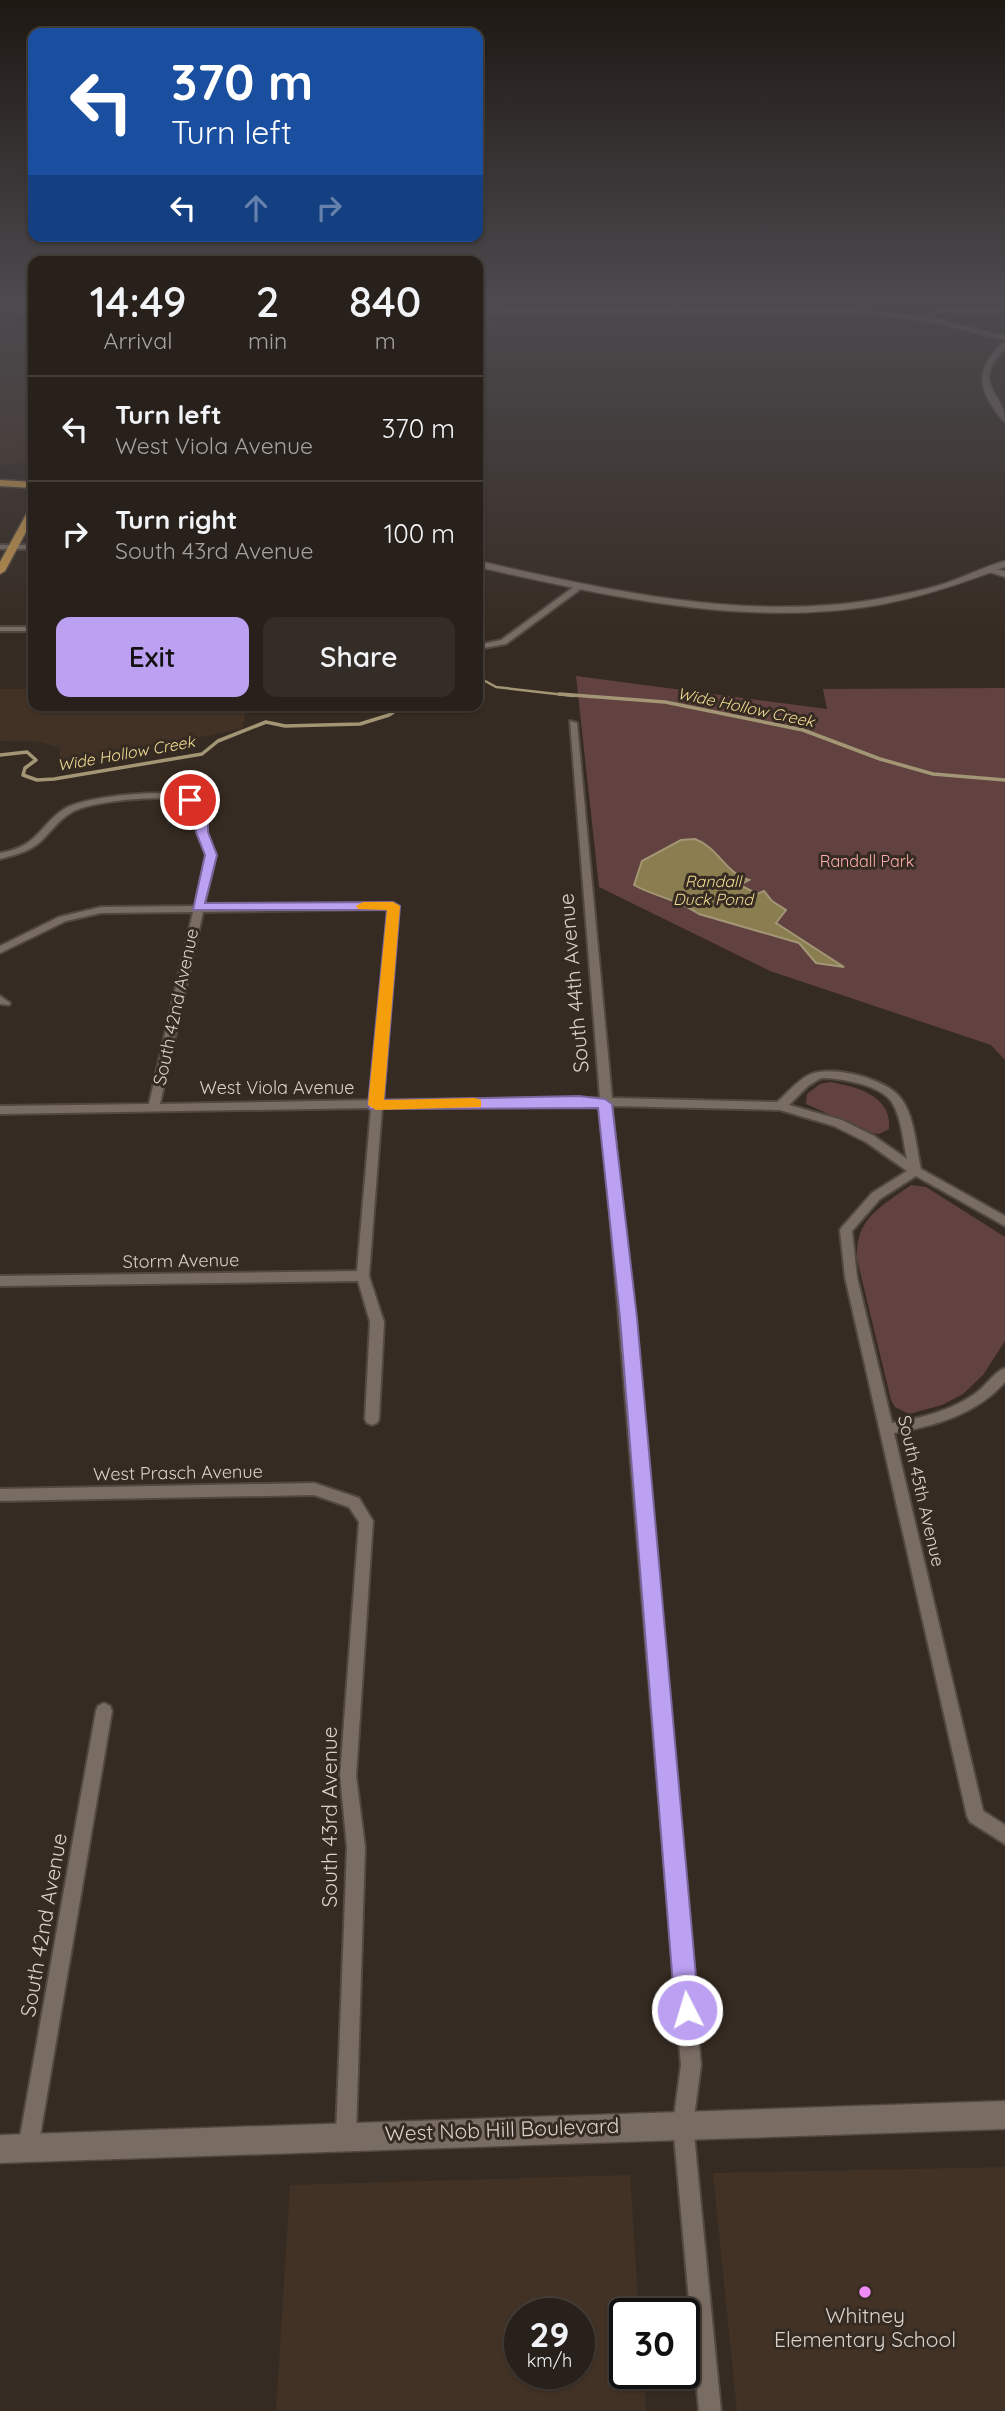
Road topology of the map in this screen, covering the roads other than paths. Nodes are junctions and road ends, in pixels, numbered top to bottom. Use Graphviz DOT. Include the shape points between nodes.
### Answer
graph roads {
  1 [pos="0,483"];
  2 [pos="28,485"];
  3 [pos="28,519"];
  4 [pos="0,547"];
  5 [pos="13,547"];
  6 [pos="28,547"];
  7 [pos="1005,564"];
  8 [pos="483,565"];
  9 [pos="992,570"];
  10 [pos="0,571"];
  11 [pos="1005,574"];
  12 [pos="578,587"];
  13 [pos="0,629"];
  14 [pos="28,629"];
  15 [pos="483,646"];
  16 [pos="573,723"];
  17 [pos="0,856"];
  18 [pos="198,907"];
  19 [pos="3,946"];
  20 [pos="605,1104"];
  21 [pos="376,1105"];
  22 [pos="780,1106"];
  23 [pos="154,1107"];
  24 [pos="0,1110"];
  25 [pos="916,1171"];
  26 [pos="1004,1220"];
  27 [pos="363,1276"];
  28 [pos="0,1282"];
  29 [pos="1005,1373"];
  30 [pos="372,1419"];
  31 [pos="887,1429"];
  32 [pos="0,1496"];
  33 [pos="354,1502"];
  34 [pos="104,1711"];
  35 [pos="1005,1835"];
  36 [pos="1005,2115"];
  37 [pos="683,2124"];
  38 [pos="345,2135"];
  39 [pos="14,2148"];
  40 [pos="710,2411"];
  1 -- 2 [label="main road"];
  3 -- 5 [label="main road"];
  4 -- 5 [label="street"];
  5 -- 6 [label="street"];
  5 -- 10 [label="main road"];
  7 -- 9 [label="main road"];
  8 -- 12 [label="main road"];
  9 -- 11 [label="street"];
  9 -- 12 [label="main road" via="911,596 811,608 684,604"];
  12 -- 15 [label="street" via="503,642"];
  13 -- 14 [label="street"];
  16 -- 20 [label="street, South 44th Avenue"];
  17 -- 18 [label="street" via="25,852 72,807 94,800 156,796 190,800 202,811 202,832 211,855"];
  18 -- 19 [label="street" via="81,913"];
  18 -- 21 [label="street" via="393,906"];
  18 -- 23 [label="street, South 42nd Avenue"];
  20 -- 21 [label="street, West Viola Avenue"];
  20 -- 22 [label="street, West Viola Avenue"];
  20 -- 37 [label="street, South 44th Avenue" via="628,1318 691,2065"];
  21 -- 23 [label="street, West Viola Avenue"];
  21 -- 27 [label="street"];
  22 -- 25 [label="street, West Viola Avenue" via="838,1123"];
  22 -- 25 [label="street" via="814,1076 824,1074 839,1074 884,1089 897,1101"];
  23 -- 24 [label="street, West Viola Avenue"];
  25 -- 26 [label="street, West Viola Avenue"];
  25 -- 31 [label="street, South 45th Avenue" via="876,1196 846,1230 851,1277"];
  27 -- 28 [label="street, Storm Avenue"];
  27 -- 30 [label="street" via="377,1322"];
  29 -- 31 [label="street" via="992,1391 958,1411"];
  31 -- 35 [label="street, South 45th Avenue" via="976,1816"];
  32 -- 33 [label="street, West Prasch Avenue" via="314,1489"];
  33 -- 38 [label="street, South 43rd Avenue" via="366,1521 348,1776 356,1847"];
  34 -- 39 [label="street, South 42nd Avenue"];
  36 -- 37 [label="main road, West Nob Hill Boulevard"];
  37 -- 38 [label="main road, West Nob Hill Boulevard"];
  37 -- 40 [label="street, South 44th Avenue"];
  38 -- 39 [label="main road, West Nob Hill Boulevard"];
}
